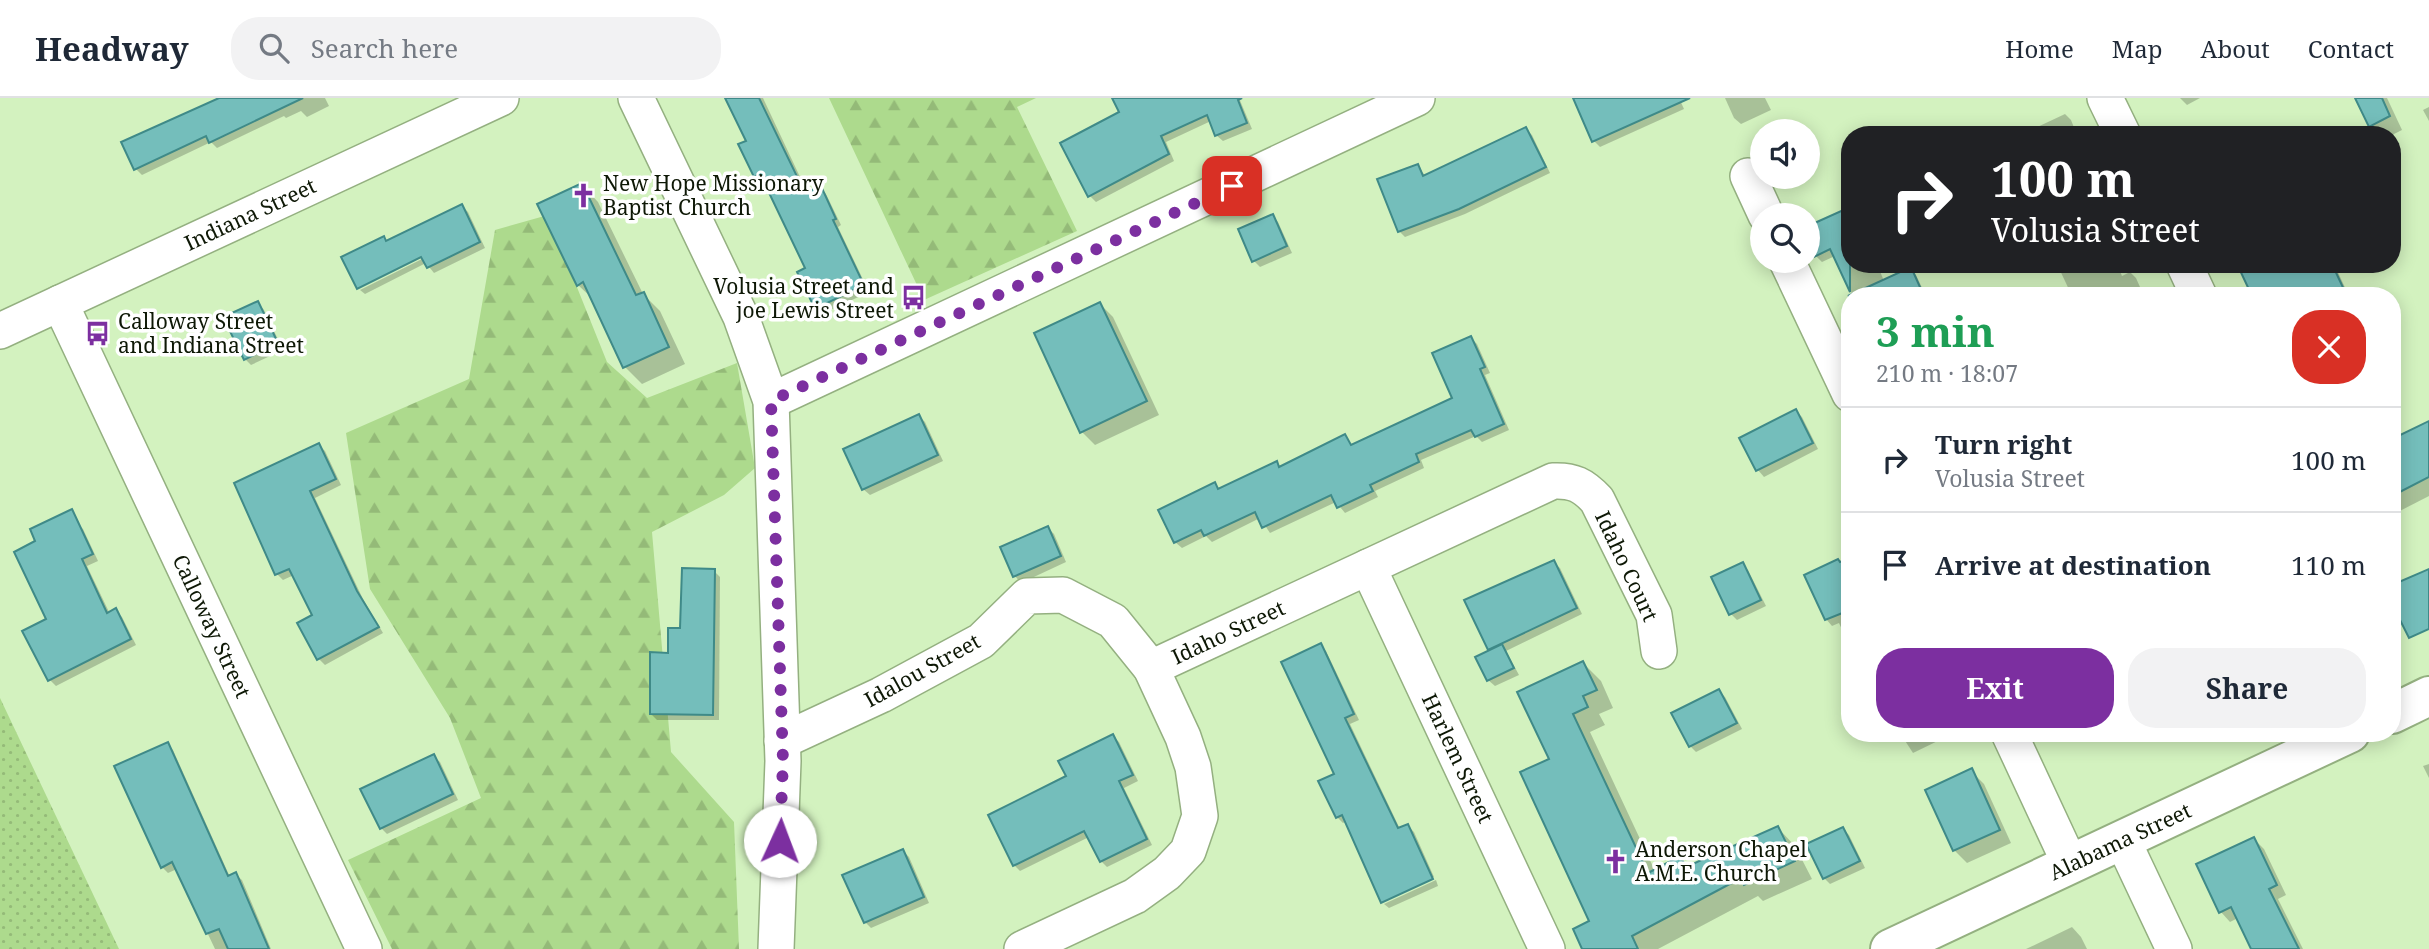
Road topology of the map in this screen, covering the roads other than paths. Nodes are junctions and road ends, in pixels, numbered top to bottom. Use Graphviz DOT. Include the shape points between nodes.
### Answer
graph roads {
  1 [pos="501,98"];
  2 [pos="636,98"];
  3 [pos="1417,98"];
  4 [pos="2105,98"];
  5 [pos="2119,126"];
  6 [pos="1748,176"];
  7 [pos="1760,203"];
  8 [pos="1793,273"];
  9 [pos="60,303"];
  10 [pos="0,331"];
  11 [pos="1841,375"];
  12 [pos="771,401"];
  13 [pos="1585,487"];
  14 [pos="1368,567"];
  15 [pos="1659,650"];
  16 [pos="1151,668"];
  17 [pos="782,741"];
  18 [pos="2013,742"];
  19 [pos="2331,742"];
  20 [pos="2122,839"];
  21 [pos="2070,864"];
  22 [pos="364,949"];
  23 [pos="776,949"];
  24 [pos="1022,949"];
  25 [pos="1547,949"];
  26 [pos="1890,949"];
  27 [pos="2174,949"];
  1 -- 9 [label="street, Indiana Street"];
  2 -- 12 [label="street" via="741,317"];
  3 -- 12 [label="street"];
  4 -- 5 [label="street"];
  6 -- 7 [label="street"];
  8 -- 11 [label="street"];
  9 -- 10 [label="street, Indiana Street"];
  9 -- 22 [label="street, Calloway Street"];
  12 -- 17 [label="street"];
  13 -- 14 [label="street, Idaho Street" via="1553,481"];
  13 -- 15 [label="street, Idaho Court" via="1597,500 1654,615"];
  14 -- 16 [label="street, Idaho Street"];
  14 -- 25 [label="street, Harlem Street"];
  16 -- 17 [label="street, Idalou Street" via="1113,621 1063,595 1027,596 981,640 881,695"];
  16 -- 24 [label="street, Idaho Street" via="1194,767 1200,816 1191,844 1167,873 1135,896"];
  17 -- 23 [label="street"];
  18 -- 21 [label="street"];
  19 -- 20 [label="street, Alabama Street"];
  20 -- 21 [label="street, Alabama Street"];
  20 -- 27 [label="street"];
  21 -- 26 [label="street, Alabama Street"];
}
